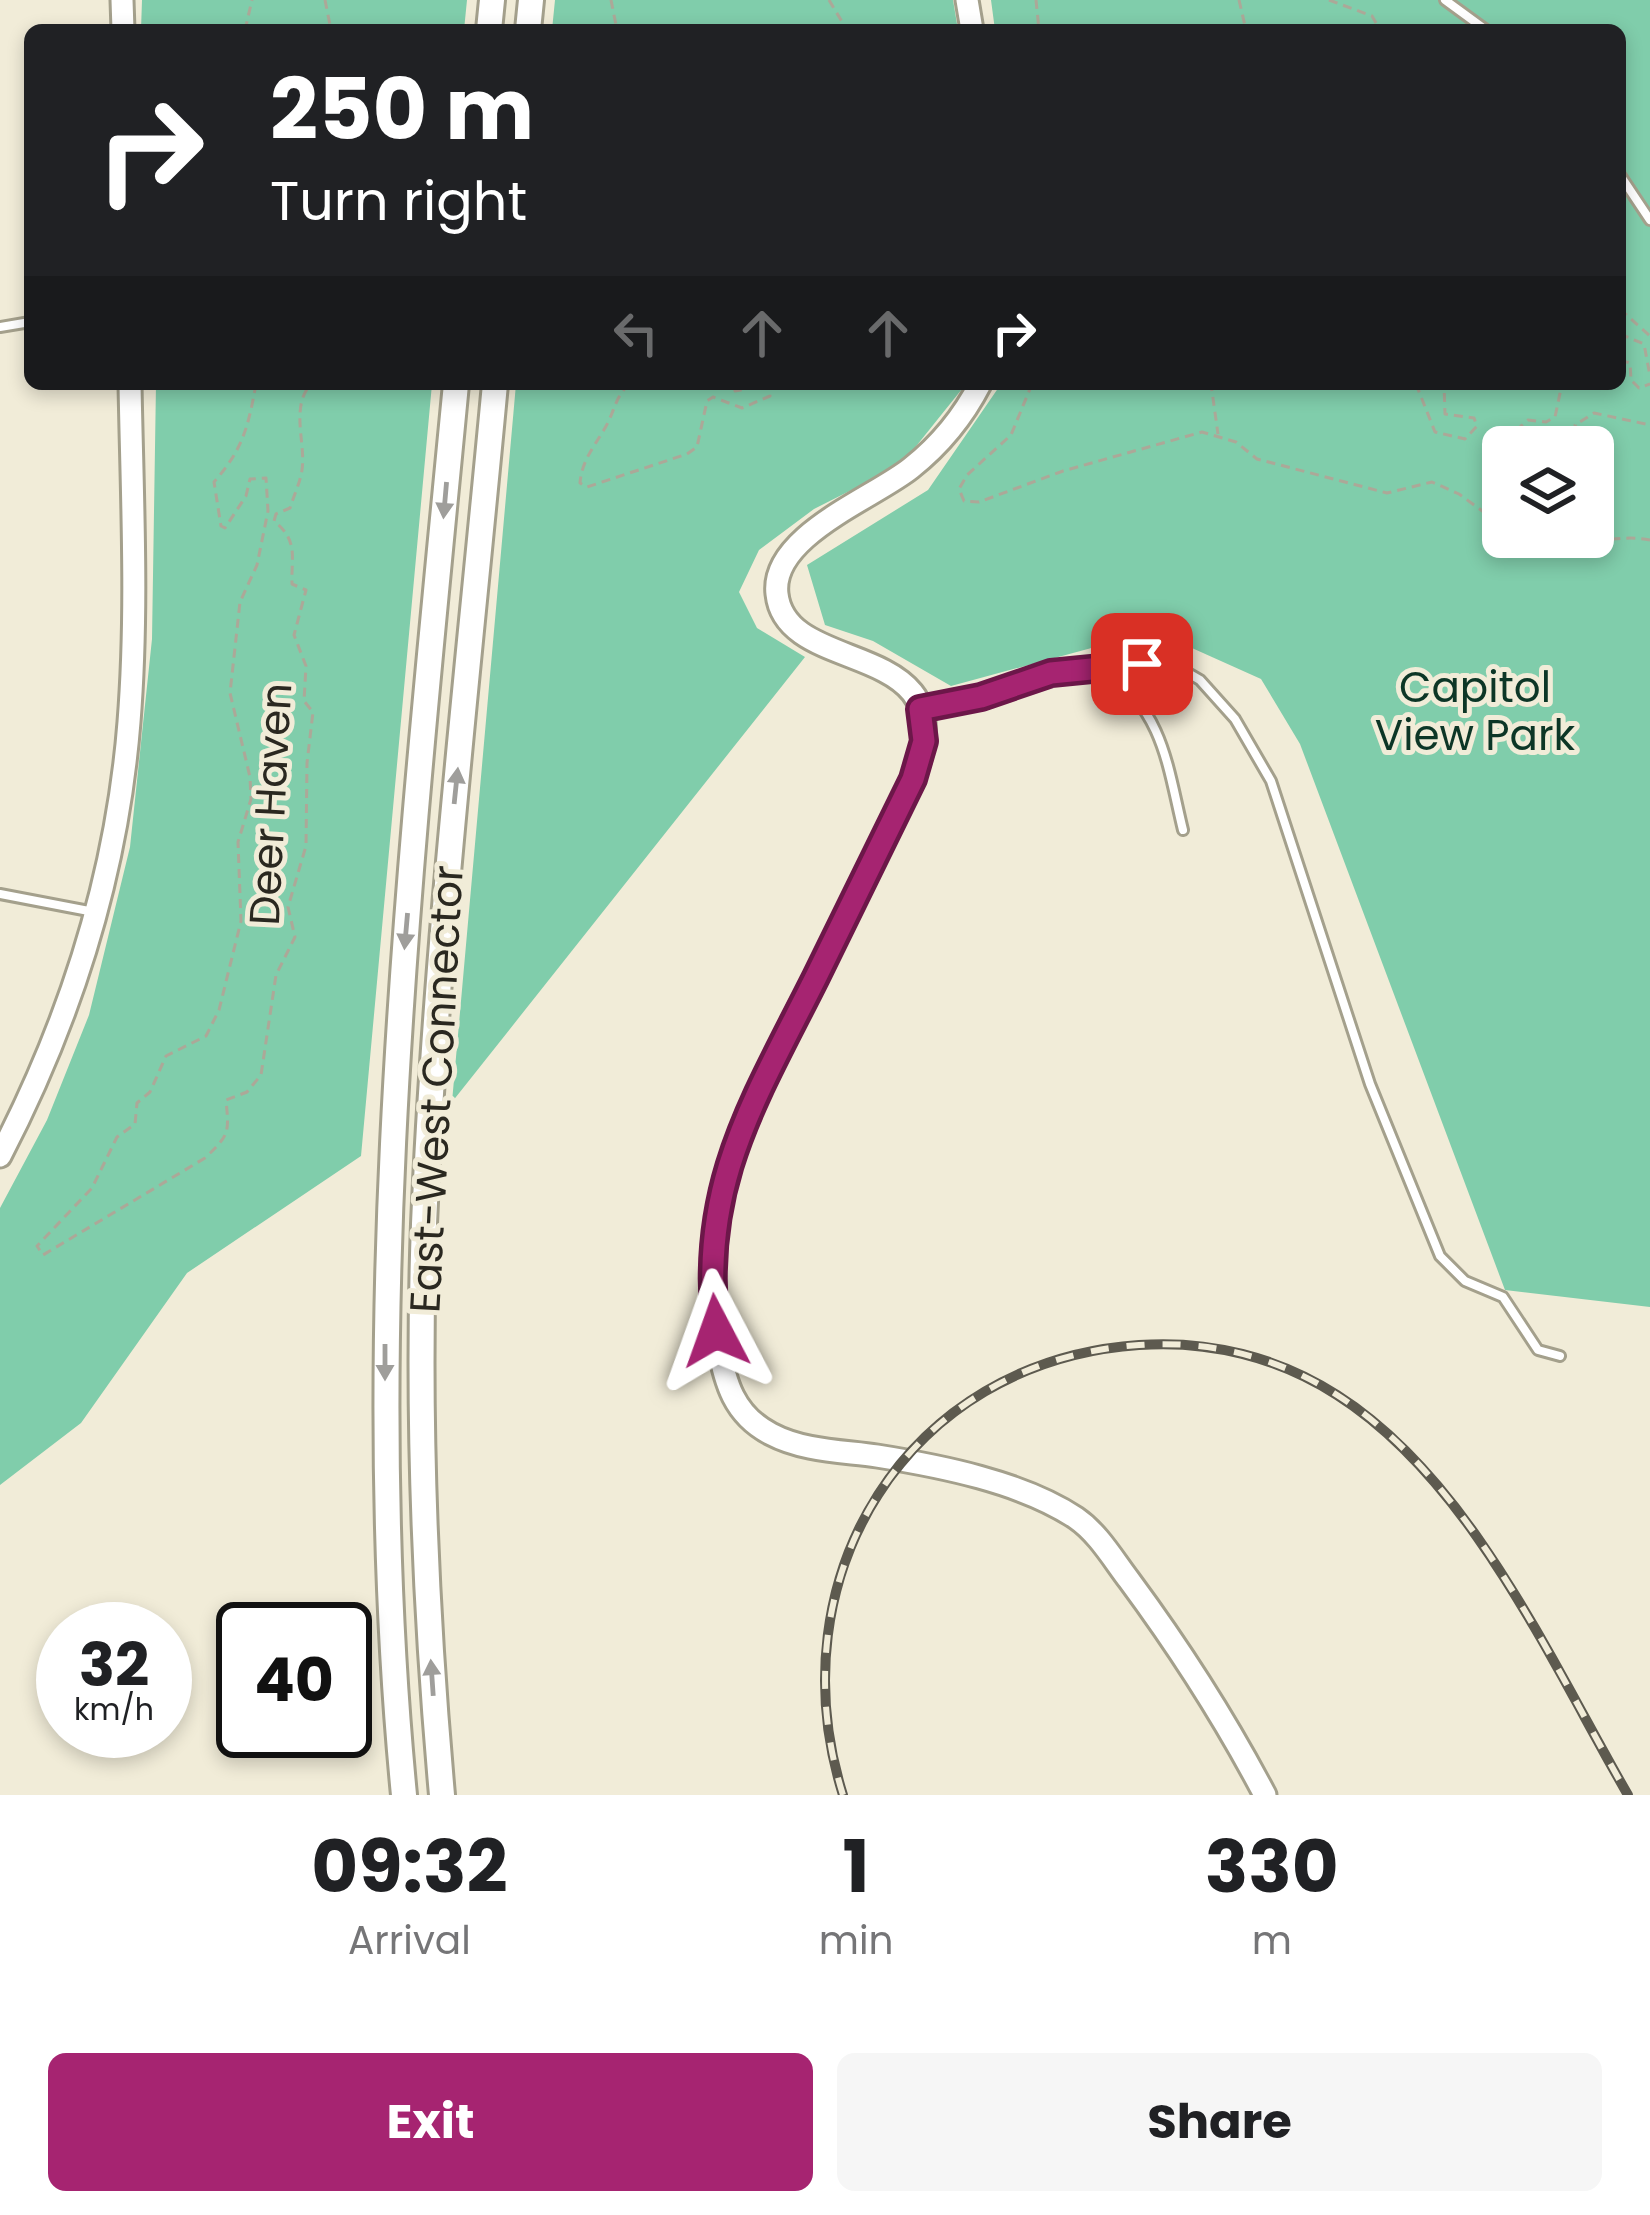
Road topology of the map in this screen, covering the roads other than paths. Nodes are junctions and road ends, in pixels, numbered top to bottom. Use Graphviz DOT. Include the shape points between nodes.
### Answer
graph roads {
  1 [pos="1445,0"];
  2 [pos="1478,24"];
  3 [pos="1626,184"];
  4 [pos="1650,220"];
  5 [pos="130,390"];
  6 [pos="455,390"];
  7 [pos="494,390"];
  8 [pos="976,390"];
  9 [pos="1103,668"];
  10 [pos="920,709"];
  11 [pos="1183,830"];
  12 [pos="0,894"];
  13 [pos="96,912"];
  14 [pos="0,1156"];
  15 [pos="1560,1356"];
  16 [pos="404,1795"];
  17 [pos="442,1795"];
  18 [pos="1264,1795"];
  1 -- 2 [label="lane"];
  3 -- 4 [label="lane"];
  5 -- 13 [label="street" via="132,675 121,791"];
  6 -- 16 [label="main road, East-West Connector, one-way" via="386,1232 387,1508"];
  17 -- 7 [label="main road, East-West Connector, one-way" via="423,1479 424,1226 439,976"];
  8 -- 10 [label="street" via="934,448 817,528 778,576 780,608 794,626 893,673"];
  9 -- 10 [label="lane" via="1051,673"];
  9 -- 11 [label="lane" via="1148,710"];
  9 -- 15 [label="lane" via="1176,666 1235,719 1271,782 1370,1084 1440,1256 1465,1281 1503,1297 1538,1350"];
  10 -- 18 [label="street" via="924,741 913,779 768,1070 724,1178 712,1286 728,1389 745,1416 783,1440 991,1484 1076,1519 1168,1632"];
  12 -- 13 [label="lane"];
  13 -- 14 [label="street" via="53,1042"];
}
